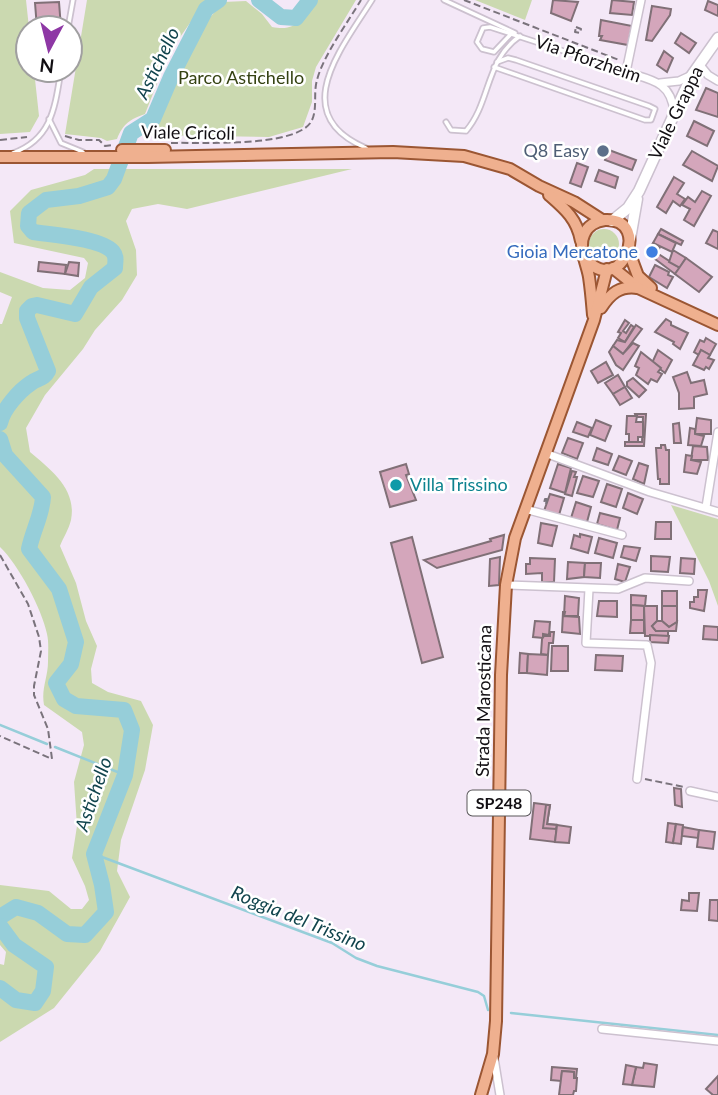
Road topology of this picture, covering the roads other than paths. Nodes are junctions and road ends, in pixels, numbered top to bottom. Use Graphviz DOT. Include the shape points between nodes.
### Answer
graph roads {
  1 [pos="372,0"];
  2 [pos="444,0"];
  3 [pos="640,0"];
  4 [pos="516,35"];
  5 [pos="718,38"];
  6 [pos="497,62"];
  7 [pos="699,64"];
  8 [pos="626,72"];
  9 [pos="692,75"];
  10 [pos="718,81"];
  11 [pos="659,83"];
  12 [pos="58,84"];
  13 [pos="670,94"];
  14 [pos="683,96"];
  15 [pos="674,113"];
  16 [pos="49,119"];
  17 [pos="446,122"];
  18 [pos="83,152"];
  19 [pos="393,152"];
  20 [pos="109,154"];
  21 [pos="1,157"];
  22 [pos="27,158"];
  23 [pos="539,186"];
  24 [pos="639,191"];
  25 [pos="607,220"];
  26 [pos="581,243"];
  27 [pos="630,247"];
  28 [pos="584,256"];
  29 [pos="610,269"];
  30 [pos="638,288"];
  31 [pos="666,301"];
  32 [pos="594,320"];
  33 [pos="718,325"];
  34 [pos="718,432"];
  35 [pos="545,453"];
  36 [pos="706,507"];
  37 [pos="525,509"];
  38 [pos="718,512"];
  39 [pos="622,534"];
  40 [pos="689,581"];
  41 [pos="506,585"];
  42 [pos="589,589"];
  43 [pos="637,779"];
  44 [pos="690,790"];
  45 [pos="718,797"];
  46 [pos="602,1028"];
  47 [pos="718,1041"];
  48 [pos="493,1054"];
  49 [pos="481,1095"];
  50 [pos="500,1095"];
  1 -- 19 [label="lane" via="330,66 325,103 329,118 346,138 366,148"];
  2 -- 4 [label="lane, Via Pforzheim"];
  3 -- 8 [label="street"];
  4 -- 4 [label="lane, Via Pforzheim" via="494,52 478,45 483,28"];
  4 -- 6 [label="lane"];
  4 -- 8 [label="lane, Via Pforzheim"];
  5 -- 7 [label="main road, Viale Grappa"];
  6 -- 6 [label="lane" via="645,120 651,120 655,109 516,60"];
  6 -- 17 [label="lane" via="472,124 466,131 451,130"];
  7 -- 9 [label="main road, Viale Grappa"];
  7 -- 10 [label="street"];
  8 -- 11 [label="street, Via Pforzheim"];
  9 -- 11 [label="street, Via Pforzheim"];
  9 -- 14 [label="main road, Viale Grappa"];
  11 -- 13 [label="street, Via Pforzheim"];
  12 -- 16 [label="lane"];
  13 -- 14 [label="street"];
  13 -- 15 [label="street"];
  14 -- 15 [label="main road, Viale Grappa"];
  15 -- 24 [label="main road, Viale Grappa"];
  16 -- 18 [label="lane" via="61,142"];
  16 -- 21 [label="lane" via="28,148"];
  18 -- 20 [label="main road, Viale Cricoli"];
  18 -- 22 [label="main road, Viale Cricoli"];
  19 -- 20 [label="main road, Viale Cricoli"];
  19 -- 23 [label="main road, Viale Cricoli" via="464,156 510,169"];
  20 -- 22 [label="main road, Viale Cricoli"];
  21 -- 22 [label="main road, Viale Cricoli"];
  23 -- 25 [label="main road, Viale Cricoli"];
  23 -- 26 [label="main road, Viale Cricoli" via="570,213"];
  24 -- 25 [label="main road, Viale Grappa" via="628,208"];
  24 -- 27 [label="main road, Viale Grappa"];
  25 -- 26 [label="main road" via="596,222"];
  25 -- 27 [label="main road" via="625,229"];
  26 -- 28 [label="main road, SP248"];
  27 -- 29 [label="main road" via="626,259"];
  27 -- 31 [label="main road" via="642,282"];
  28 -- 29 [label="main road" via="593,266"];
  28 -- 32 [label="main road, Strada Marosticana / SP248"];
  29 -- 30 [label="main road"];
  29 -- 32 [label="main road, Strada Marosticana / SP248"];
  30 -- 31 [label="main road"];
  30 -- 32 [label="main road, Strada Marosticana" via="616,291"];
  31 -- 33 [label="main road"];
  32 -- 35 [label="main road, Strada Marosticana / SP248"];
  34 -- 36 [label="street"];
  35 -- 36 [label="street" via="650,492"];
  35 -- 37 [label="main road, Strada Marosticana / SP248"];
  36 -- 38 [label="street"];
  37 -- 39 [label="street"];
  37 -- 41 [label="main road, Strada Marosticana / SP248"];
  40 -- 42 [label="street" via="645,578 624,588"];
  41 -- 42 [label="street"];
  41 -- 48 [label="main road, Strada Marosticana / SP248"];
  42 -- 43 [label="street" via="586,643 647,645 650,649"];
  44 -- 45 [label="street"];
  46 -- 47 [label="street"];
  48 -- 49 [label="main road, Strada Marosticana / SP248"];
  48 -- 50 [label="street"];
}
